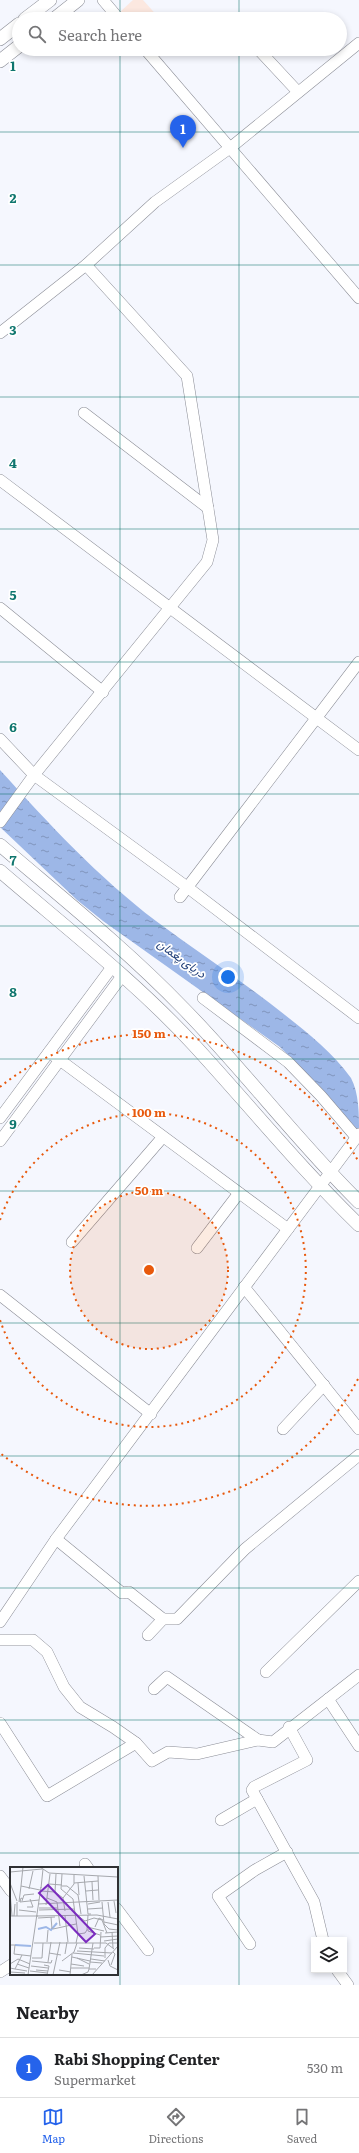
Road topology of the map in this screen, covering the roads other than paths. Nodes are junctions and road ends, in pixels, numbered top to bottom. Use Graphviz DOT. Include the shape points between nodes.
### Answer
graph roads {
  1 [pos="50,0"];
  2 [pos="78,0"];
  3 [pos="103,0"];
  4 [pos="34,12"];
  5 [pos="63,12"];
  6 [pos="113,12"];
  7 [pos="12,30"];
  8 [pos="0,39"];
  9 [pos="359,43"];
  10 [pos="12,52"];
  11 [pos="347,53"];
  12 [pos="151,56"];
  13 [pos="265,56"];
  14 [pos="343,56"];
  15 [pos="0,61"];
  16 [pos="298,92"];
  17 [pos="230,148"];
  18 [pos="86,265"];
  19 [pos="359,298"];
  20 [pos="0,333"];
  21 [pos="84,413"];
  22 [pos="0,480"];
  23 [pos="208,508"];
  24 [pos="0,608"];
  25 [pos="171,608"];
  26 [pos="359,662"];
  27 [pos="103,692"];
  28 [pos="318,718"];
  29 [pos="0,739"];
  30 [pos="359,750"];
  31 [pos="34,776"];
  32 [pos="0,822"];
  33 [pos="0,845"];
  34 [pos="0,871"];
  35 [pos="187,887"];
  36 [pos="180,897"];
  37 [pos="112,967"];
  38 [pos="122,976"];
  39 [pos="203,998"];
  40 [pos="359,1018"];
  41 [pos="49,1052"];
  42 [pos="60,1061"];
  43 [pos="0,1118"];
  44 [pos="358,1135"];
  45 [pos="162,1138"];
  46 [pos="0,1141"];
  47 [pos="329,1173"];
  48 [pos="319,1187"];
  49 [pos="239,1193"];
  50 [pos="359,1202"];
  51 [pos="359,1225"];
  52 [pos="288,1229"];
  53 [pos="72,1242"];
  54 [pos="197,1248"];
  55 [pos="244,1287"];
  56 [pos="0,1295"];
  57 [pos="324,1385"];
  58 [pos="151,1414"];
  59 [pos="283,1429"];
  60 [pos="359,1429"];
  61 [pos="359,1455"];
  62 [pos="56,1539"];
  63 [pos="359,1581"];
  64 [pos="163,1619"];
  65 [pos="0,1622"];
  66 [pos="148,1634"];
  67 [pos="0,1640"];
  68 [pos="266,1672"];
  69 [pos="359,1675"];
  70 [pos="154,1689"];
  71 [pos="328,1699"];
  72 [pos="0,1723"];
  73 [pos="290,1727"];
  74 [pos="258,1740"];
  75 [pos="136,1743"];
  76 [pos="359,1746"];
  77 [pos="257,1799"];
  78 [pos="221,1820"];
  79 [pos="287,1852"];
  80 [pos="0,1876"];
  81 [pos="10,1890"];
  82 [pos="118,1910"];
  83 [pos="322,1937"];
  84 [pos="250,1944"];
  85 [pos="148,1950"];
  86 [pos="10,1966"];
  87 [pos="0,1972"];
  88 [pos="339,1973"];
  89 [pos="348,1985"];
  1 -- 4 [label="main road"];
  2 -- 5 [label="main road"];
  3 -- 6 [label="street"];
  7 -- 8 [label="main road"];
  9 -- 11 [label="street"];
  10 -- 15 [label="main road"];
  12 -- 17 [label="street"];
  13 -- 16 [label="street"];
  14 -- 16 [label="street"];
  16 -- 17 [label="street"];
  17 -- 18 [label="street" via="155,202"];
  17 -- 19 [label="street"];
  18 -- 20 [label="street"];
  18 -- 23 [label="street" via="187,376"];
  21 -- 23 [label="street"];
  22 -- 25 [label="street"];
  23 -- 25 [label="street" via="213,540 207,562"];
  24 -- 27 [label="street"];
  25 -- 27 [label="street"];
  25 -- 28 [label="street"];
  26 -- 28 [label="street"];
  27 -- 31 [label="street"];
  28 -- 30 [label="street"];
  28 -- 35 [label="street"];
  29 -- 31 [label="street"];
  31 -- 32 [label="street"];
  31 -- 35 [label="street"];
  33 -- 47 [label="main road" via="137,964 183,1008"];
  34 -- 37 [label="main road"];
  35 -- 36 [label="street"];
  35 -- 40 [label="street"];
  37 -- 38 [label="main road"];
  37 -- 41 [label="street"];
  38 -- 42 [label="street"];
  38 -- 48 [label="main road" via="193,1044"];
  39 -- 44 [label="street" via="288,1062"];
  41 -- 42 [label="street"];
  41 -- 43 [label="street"];
  42 -- 45 [label="street"];
  42 -- 46 [label="street"];
  44 -- 47 [label="street"];
  45 -- 49 [label="street"];
  45 -- 53 [label="street"];
  47 -- 48 [label="street"];
  47 -- 50 [label="main road"];
  48 -- 51 [label="main road"];
  48 -- 52 [label="street"];
  49 -- 52 [label="street"];
  49 -- 54 [label="street"];
  52 -- 55 [label="street"];
  55 -- 57 [label="street"];
  55 -- 58 [label="street"];
  56 -- 58 [label="street"];
  57 -- 59 [label="street"];
  57 -- 60 [label="street"];
  58 -- 62 [label="street"];
  61 -- 64 [label="street" via="245,1549 177,1619"];
  62 -- 64 [label="street" via="122,1593 129,1592"];
  62 -- 65 [label="street"];
  63 -- 68 [label="street"];
  64 -- 66 [label="street"];
  67 -- 75 [label="street" via="33,1640 47,1652 64,1687 80,1707"];
  69 -- 71 [label="street"];
  70 -- 74 [label="street" via="167,1677"];
  71 -- 73 [label="street"];
  71 -- 76 [label="street"];
  72 -- 75 [label="street" via="47,1796"];
  73 -- 74 [label="street" via="273,1742"];
  73 -- 77 [label="street" via="307,1760 254,1787 252,1790"];
  74 -- 75 [label="street" via="197,1754 168,1752 152,1761"];
  77 -- 78 [label="street"];
  77 -- 79 [label="street"];
  79 -- 83 [label="street" via="314,1902"];
  79 -- 84 [label="street" via="255,1870 218,1896"];
  80 -- 81 [label="street"];
  82 -- 85 [label="street"];
  86 -- 87 [label="street"];
  88 -- 89 [label="street"];
}
